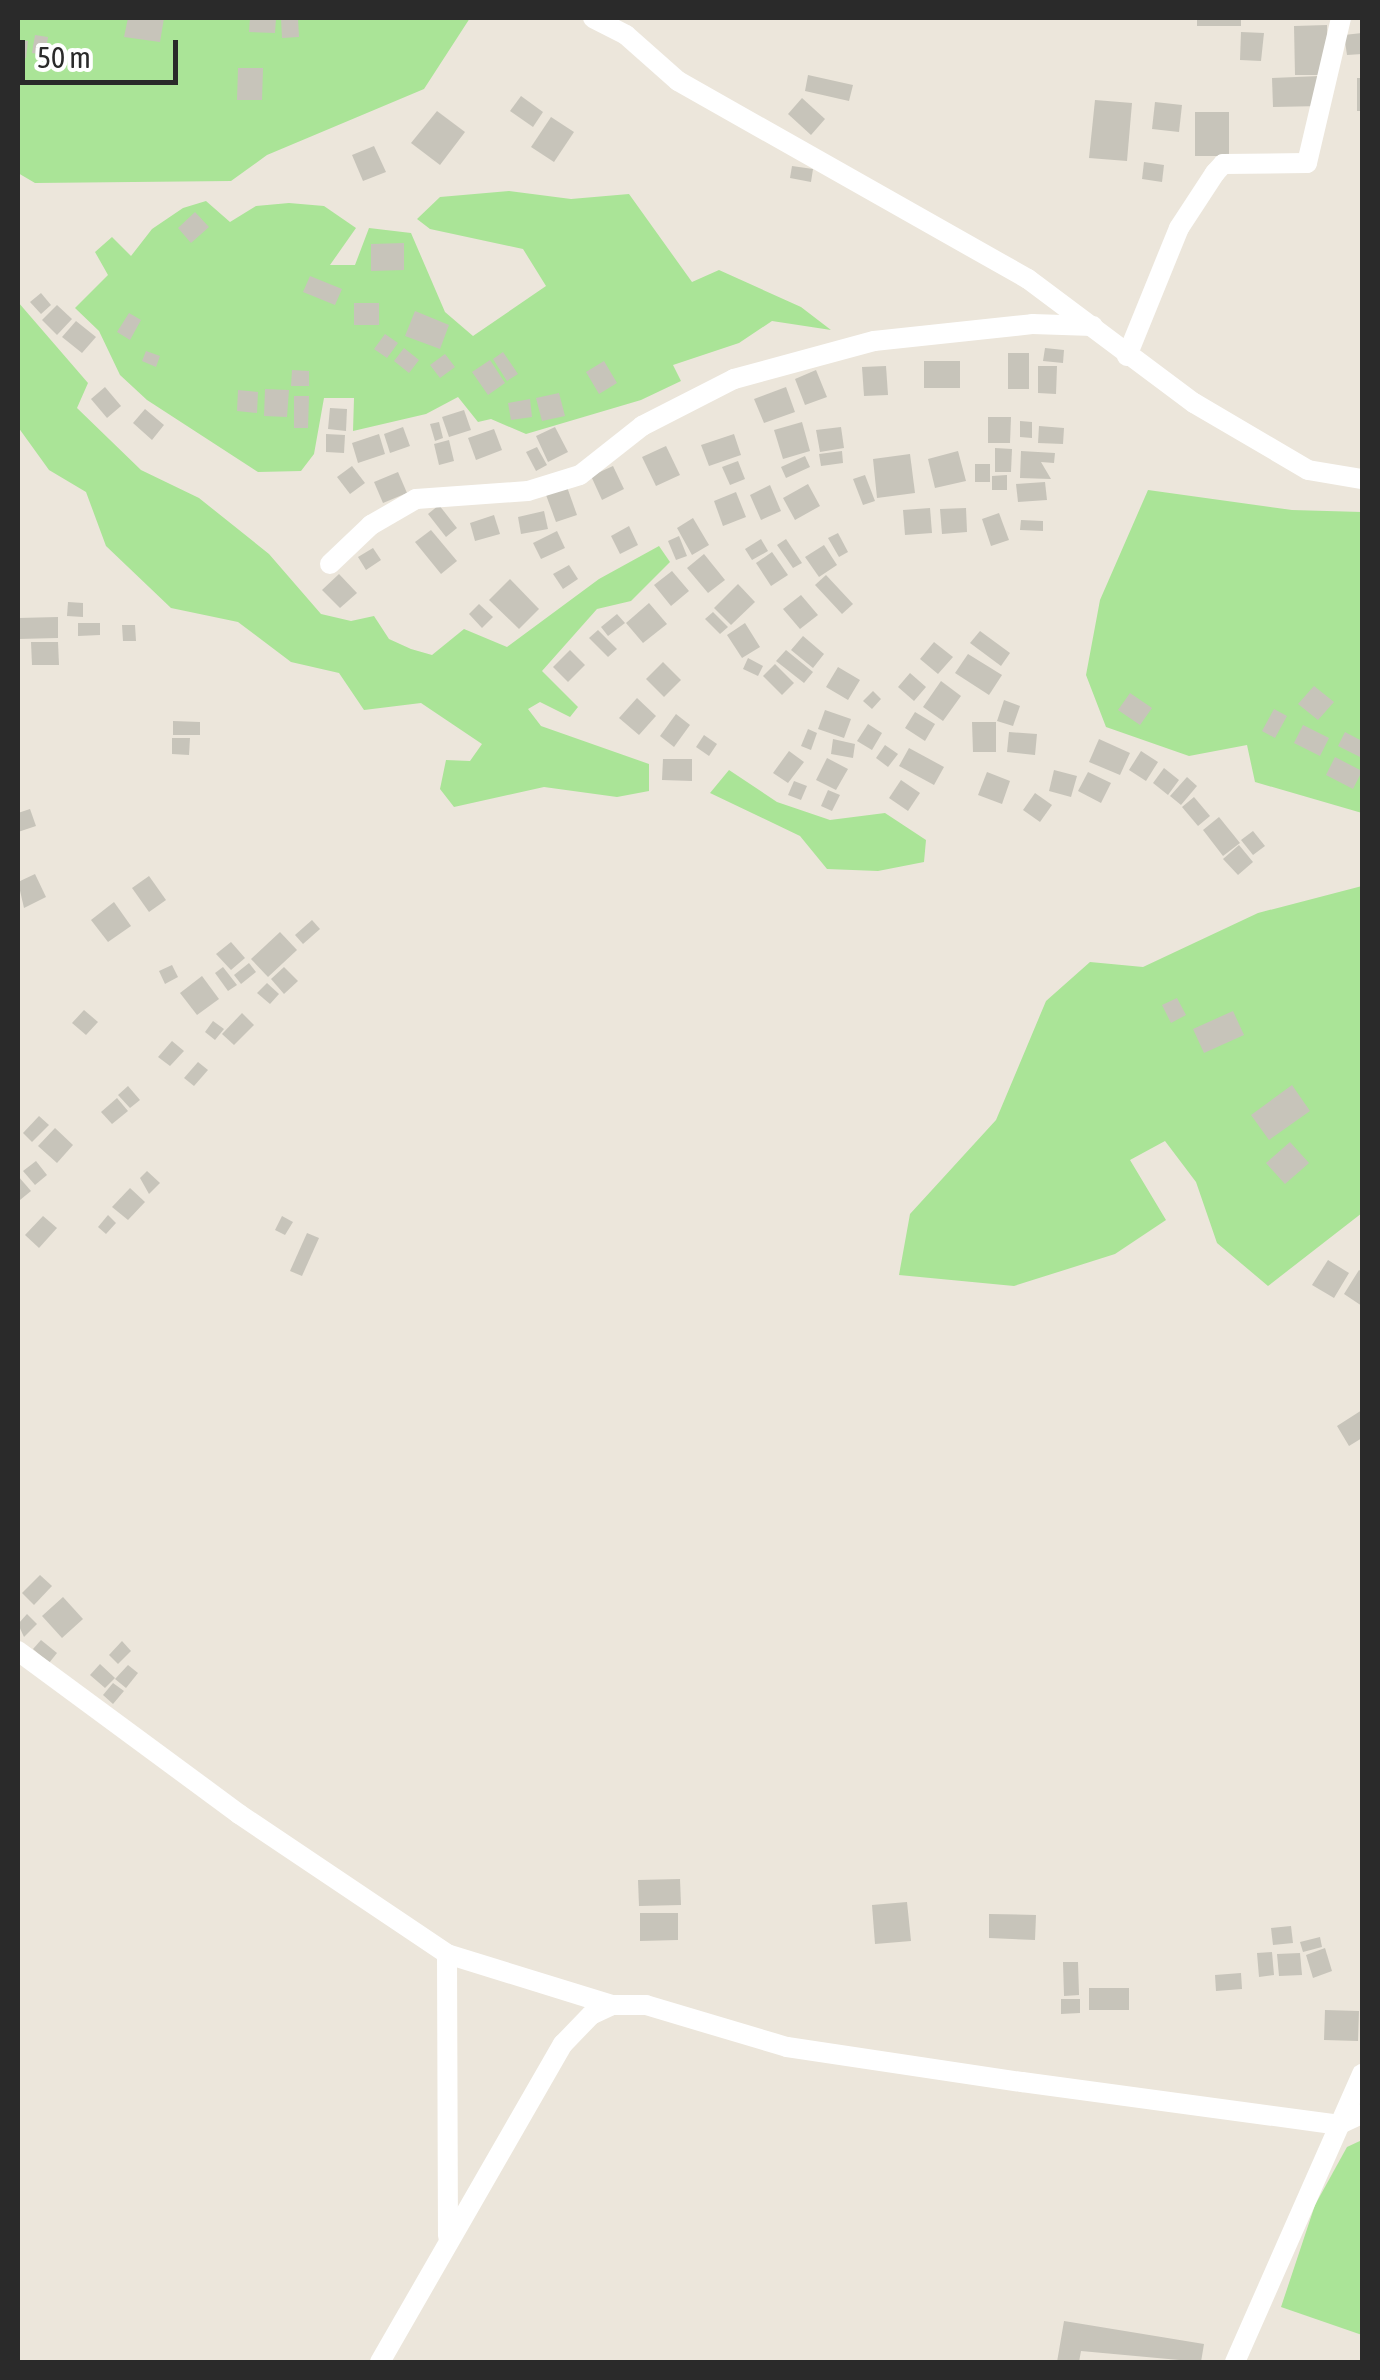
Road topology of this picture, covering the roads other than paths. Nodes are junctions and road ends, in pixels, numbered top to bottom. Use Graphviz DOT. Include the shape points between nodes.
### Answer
graph roads {
  1 [pos="593,18"];
  2 [pos="1341,18"];
  3 [pos="1095,326"];
  4 [pos="1127,356"];
  5 [pos="1362,478"];
  6 [pos="330,564"];
  7 [pos="18,1651"];
  8 [pos="447,1954"];
  9 [pos="612,2005"];
  10 [pos="1362,2074"];
  11 [pos="1362,2114"];
  12 [pos="1338,2125"];
  13 [pos="448,2238"];
  14 [pos="380,2362"];
  15 [pos="1236,2362"];
  1 -- 3 [label="street" via="626,36 678,81 1013,270"];
  2 -- 4 [label="street" via="1307,163 1223,164 1179,228"];
  3 -- 4 [label="street"];
  3 -- 6 [label="street" via="1015,325 874,341 734,378 642,426 580,475 528,491 416,499 370,525"];
  4 -- 5 [label="street" via="1308,470"];
  7 -- 8 [label="street" via="239,1814"];
  8 -- 9 [label="street"];
  8 -- 13 [label="street"];
  9 -- 12 [label="street" via="646,2005 787,2046"];
  9 -- 13 [label="street" via="591,2015 563,2044"];
  10 -- 12 [label="street"];
  11 -- 12 [label="street"];
  12 -- 15 [label="street"];
  13 -- 14 [label="street"];
}
